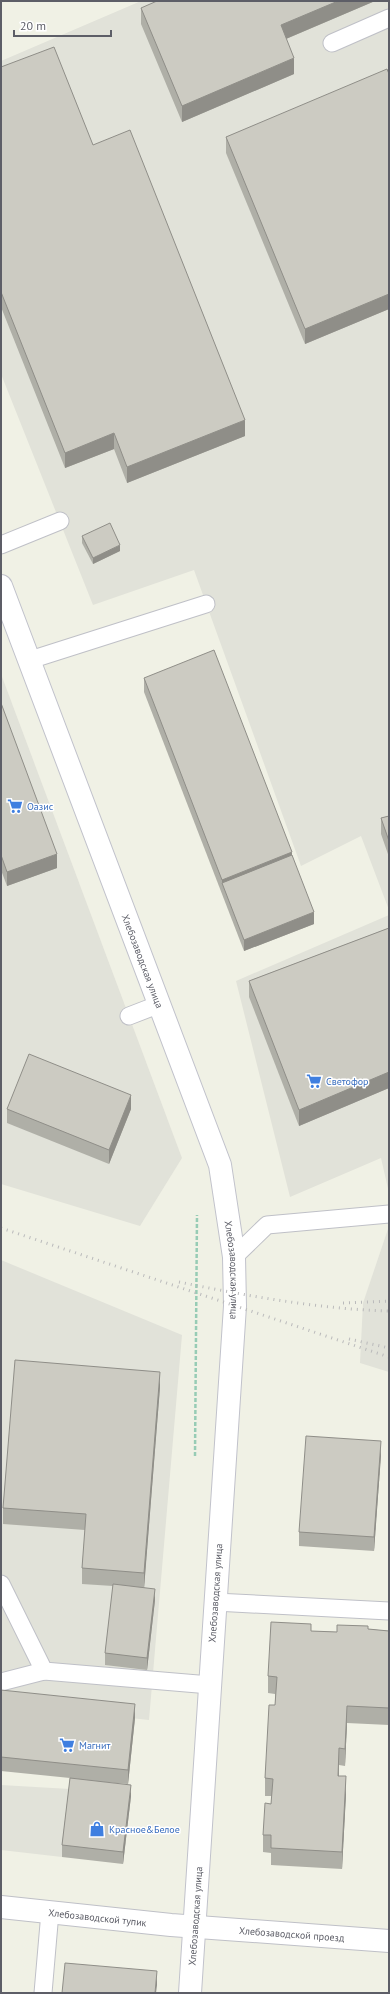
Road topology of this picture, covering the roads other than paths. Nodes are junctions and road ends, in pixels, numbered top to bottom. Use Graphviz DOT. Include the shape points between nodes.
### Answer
graph roads {
  1 [pos="389,18"];
  2 [pos="332,43"];
  3 [pos="60,521"];
  4 [pos="1,545"];
  5 [pos="1,586"];
  6 [pos="206,604"];
  7 [pos="30,660"];
  8 [pos="160,1004"];
  9 [pos="129,1016"];
  10 [pos="389,1214"];
  11 [pos="234,1257"];
  12 [pos="1,1584"];
  13 [pos="215,1602"];
  14 [pos="389,1611"];
  15 [pos="44,1671"];
  16 [pos="1,1682"];
  17 [pos="210,1685"];
  18 [pos="1,1907"];
  19 [pos="50,1912"];
  20 [pos="194,1926"];
  21 [pos="389,1941"];
  22 [pos="43,1993"];
  23 [pos="190,1993"];
  1 -- 2 [label="lane"];
  3 -- 4 [label="lane"];
  5 -- 7 [label="main road, Хлебозаводская улица"];
  6 -- 7 [label="lane"];
  7 -- 8 [label="main road, Хлебозаводская улица"];
  8 -- 9 [label="lane"];
  8 -- 11 [label="main road, Хлебозаводская улица" via="220,1165"];
  10 -- 11 [label="lane" via="267,1225"];
  11 -- 13 [label="main road, Хлебозаводская улица" via="235,1306"];
  12 -- 15 [label="lane"];
  13 -- 14 [label="lane"];
  13 -- 17 [label="main road, Хлебозаводская улица"];
  15 -- 16 [label="lane"];
  15 -- 17 [label="lane"];
  17 -- 20 [label="main road, Хлебозаводская улица"];
  18 -- 19 [label="main road, Хлебозаводской тупик"];
  19 -- 20 [label="main road, Хлебозаводской тупик"];
  19 -- 22 [label="lane"];
  20 -- 21 [label="main road, Хлебозаводской проезд"];
  20 -- 23 [label="main road, Хлебозаводская улица"];
}
